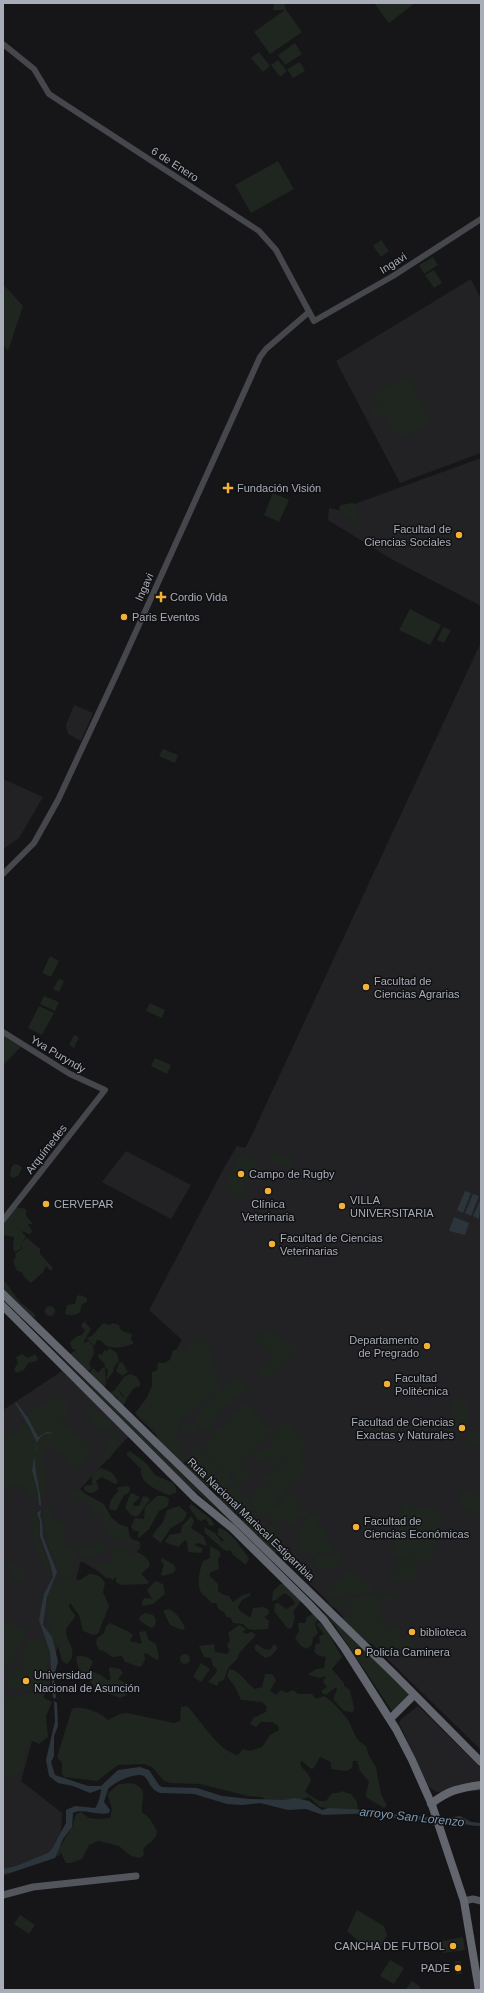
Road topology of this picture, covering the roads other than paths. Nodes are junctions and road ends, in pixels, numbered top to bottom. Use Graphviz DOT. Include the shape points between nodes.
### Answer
graph roads {
  1 [pos="3,44"];
  2 [pos="481,219"];
  3 [pos="309,312"];
  4 [pos="314,321"];
  5 [pos="3,874"];
  6 [pos="3,1032"];
  7 [pos="105,1090"];
  8 [pos="3,1220"];
  9 [pos="3,1294"];
  10 [pos="3,1306"];
  11 [pos="414,1695"];
  12 [pos="390,1719"];
  13 [pos="481,1762"];
  14 [pos="481,1785"];
  15 [pos="432,1804"];
  16 [pos="136,1876"];
  17 [pos="3,1895"];
  18 [pos="464,1901"];
  19 [pos="481,1901"];
  20 [pos="481,1904"];
  21 [pos="479,1990"];
  1 -- 3 [label="main road, 6 de Enero" via="34,69 49,94 259,231 276,250"];
  2 -- 4 [label="main road, Ingavi" via="393,276"];
  3 -- 4 [label="main road, 6 de Enero"];
  3 -- 5 [label="main road, Ingavi" via="260,357 58,800 34,843"];
  6 -- 7 [label="main road, Yva Puryndy" via="70,1074"];
  7 -- 8 [label="main road, Arquímedes"];
  9 -- 11 [label="highway, Ruta Nacional Mariscal Estigarribia"];
  10 -- 12 [label="highway, Ruta Nacional Mariscal Estigarribia" via="196,1498 232,1528 314,1609 345,1649"];
  11 -- 12 [label="highway"];
  11 -- 13 [label="highway, Ruta Nacional Mariscal Estigarribia"];
  12 -- 15 [label="highway, Ruta Nacional Mariscal Estigarribia"];
  14 -- 15 [label="highway" via="454,1789"];
  15 -- 18 [label="highway, Ruta Nacional Mariscal Estigarribia"];
  16 -- 17 [label="main road" via="34,1887"];
  18 -- 19 [label="main road"];
  18 -- 20 [label="main road"];
  18 -- 21 [label="highway, Ruta Nacional Mariscal Estigarribia"];
}
